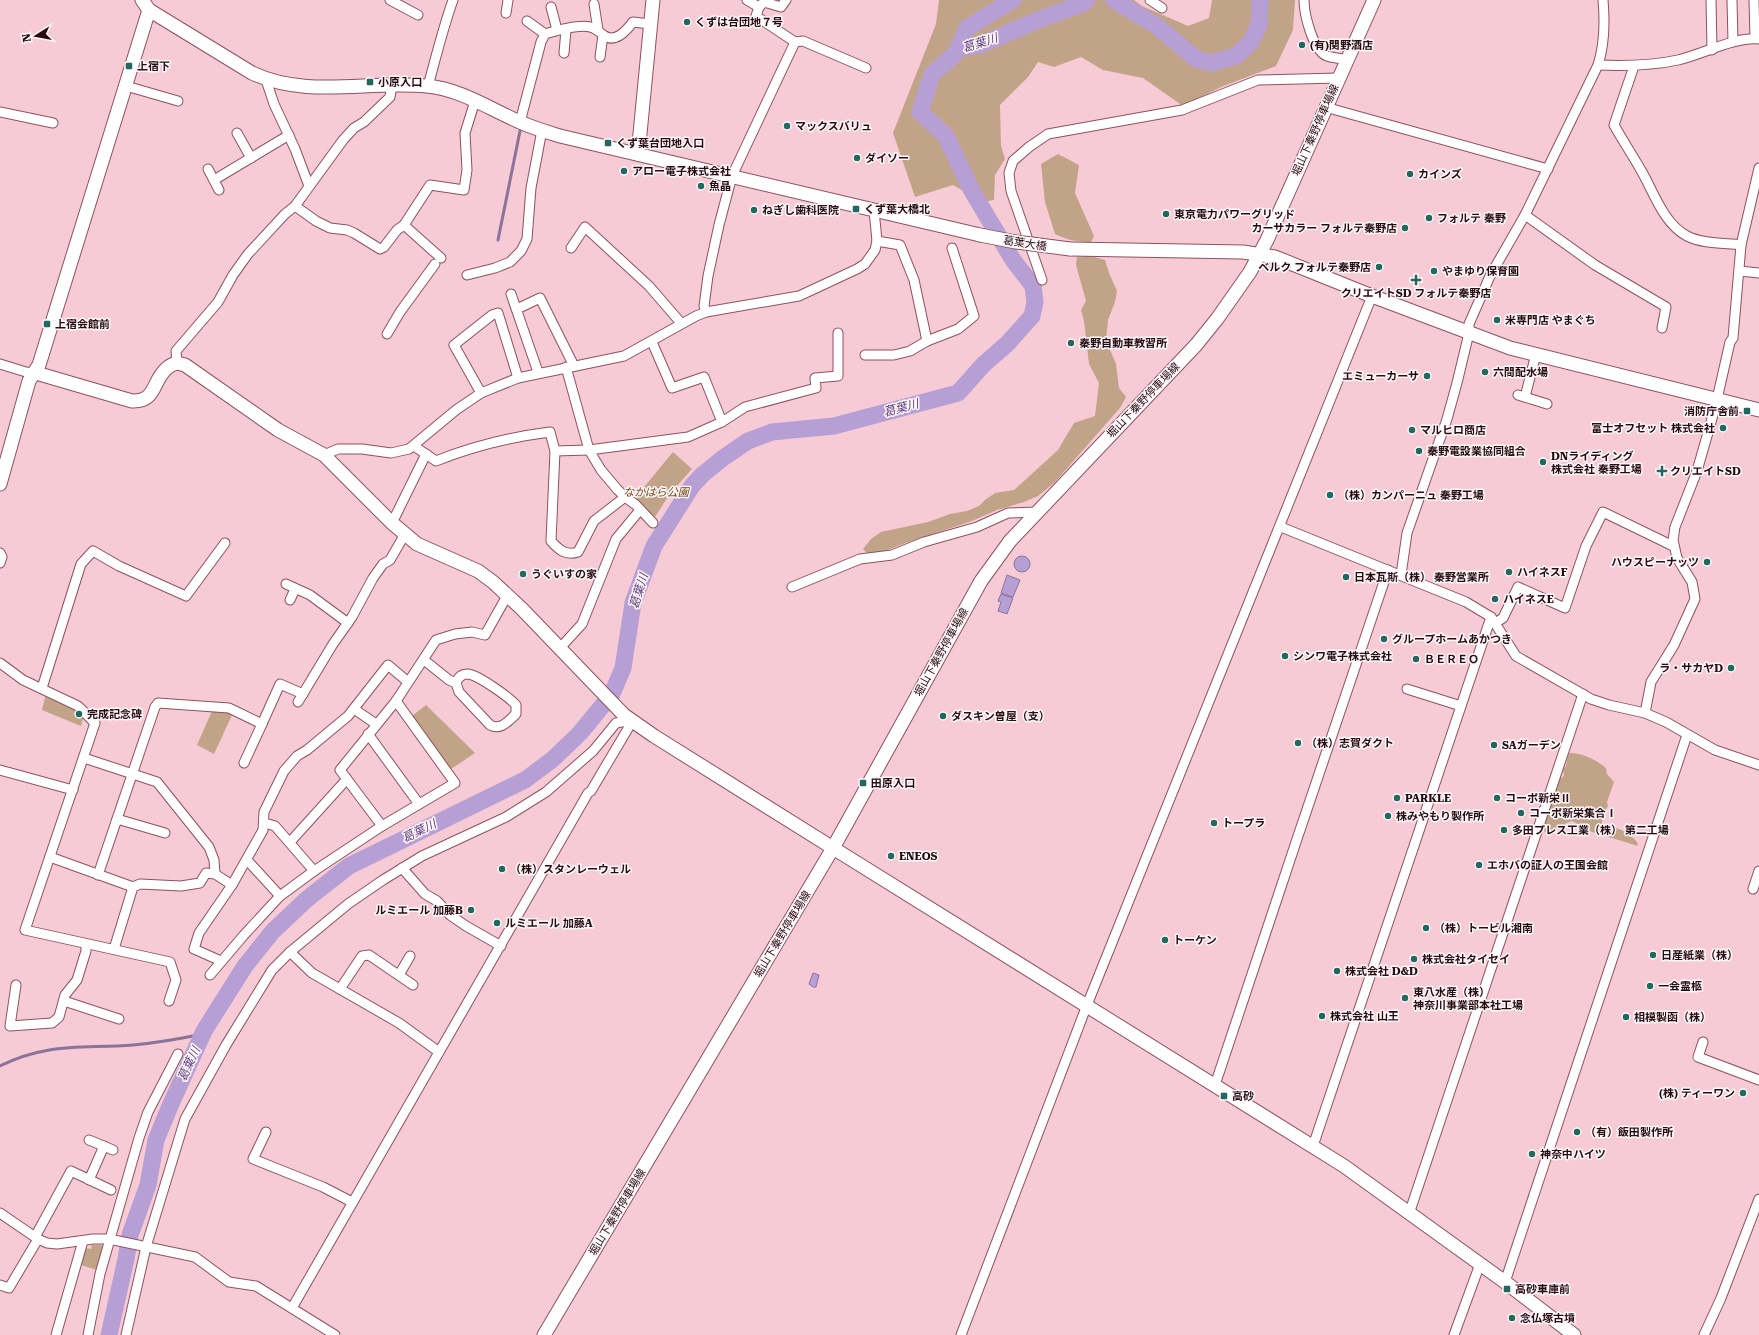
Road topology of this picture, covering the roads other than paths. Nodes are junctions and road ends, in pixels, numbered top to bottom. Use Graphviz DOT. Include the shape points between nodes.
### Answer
graph roads {
  1 [pos="390,0"];
  2 [pos="453,0"];
  3 [pos="653,0"];
  4 [pos="746,0"];
  5 [pos="786,0"];
  6 [pos="1150,0"];
  7 [pos="1304,0"];
  8 [pos="1374,0"];
  9 [pos="1603,0"];
  10 [pos="1711,0"];
  11 [pos="1732,0"];
  12 [pos="1754,0"];
  13 [pos="505,1"];
  14 [pos="401,3"];
  15 [pos="594,4"];
  16 [pos="146,5"];
  17 [pos="551,7"];
  18 [pos="759,7"];
  19 [pos="1162,8"];
  20 [pos="506,13"];
  21 [pos="418,14"];
  22 [pos="527,21"];
  23 [pos="650,24"];
  24 [pos="561,30"];
  25 [pos="600,32"];
  26 [pos="545,34"];
  27 [pos="1757,38"];
  28 [pos="795,42"];
  29 [pos="1734,42"];
  30 [pos="1712,50"];
  31 [pos="564,53"];
  32 [pos="600,57"];
  33 [pos="1346,60"];
  34 [pos="1598,64"];
  35 [pos="1634,66"];
  36 [pos="866,68"];
  37 [pos="1338,78"];
  38 [pos="266,80"];
  39 [pos="392,85"];
  40 [pos="126,86"];
  41 [pos="428,86"];
  42 [pos="178,101"];
  43 [pos="475,101"];
  44 [pos="1325,107"];
  45 [pos="0,112"];
  46 [pos="520,122"];
  47 [pos="53,123"];
  48 [pos="542,130"];
  49 [pos="237,133"];
  50 [pos="288,135"];
  51 [pos="638,154"];
  52 [pos="251,158"];
  53 [pos="1759,168"];
  54 [pos="208,169"];
  55 [pos="1548,169"];
  56 [pos="732,176"];
  57 [pos="214,180"];
  58 [pos="308,186"];
  59 [pos="219,190"];
  60 [pos="295,206"];
  61 [pos="874,210"];
  62 [pos="1526,215"];
  63 [pos="404,225"];
  64 [pos="877,241"];
  65 [pos="1741,245"];
  66 [pos="571,248"];
  67 [pos="952,248"];
  68 [pos="1259,254"];
  69 [pos="1740,271"];
  70 [pos="1759,273"];
  71 [pos="467,275"];
  72 [pos="1042,280"];
  73 [pos="511,294"];
  74 [pos="1372,296"];
  75 [pos="517,309"];
  76 [pos="706,312"];
  77 [pos="681,323"];
  78 [pos="1662,328"];
  79 [pos="838,333"];
  80 [pos="1469,333"];
  81 [pos="387,334"];
  82 [pos="927,341"];
  83 [pos="652,342"];
  84 [pos="1536,354"];
  85 [pos="865,355"];
  86 [pos="177,363"];
  87 [pos="0,364"];
  88 [pos="570,366"];
  89 [pos="36,372"];
  90 [pos="538,372"];
  91 [pos="518,378"];
  92 [pos="481,393"];
  93 [pos="1717,400"];
  94 [pos="1547,404"];
  95 [pos="1759,410"];
  96 [pos="722,422"];
  97 [pos="414,446"];
  98 [pos="589,450"];
  99 [pos="555,451"];
  100 [pos="426,454"];
  101 [pos="324,455"];
  102 [pos="0,484"];
  103 [pos="625,497"];
  104 [pos="640,510"];
  105 [pos="1038,512"];
  106 [pos="392,523"];
  107 [pos="652,523"];
  108 [pos="1281,526"];
  109 [pos="405,534"];
  110 [pos="225,543"];
  111 [pos="1673,546"];
  112 [pos="0,553"];
  113 [pos="0,563"];
  114 [pos="1388,570"];
  115 [pos="1401,575"];
  116 [pos="286,584"];
  117 [pos="792,587"];
  118 [pos="295,589"];
  119 [pos="507,596"];
  120 [pos="290,600"];
  121 [pos="1493,620"];
  122 [pos="348,623"];
  123 [pos="560,648"];
  124 [pos="424,660"];
  125 [pos="0,663"];
  126 [pos="408,682"];
  127 [pos="456,682"];
  128 [pos="42,688"];
  129 [pos="1407,689"];
  130 [pos="1583,694"];
  131 [pos="396,701"];
  132 [pos="1461,706"];
  133 [pos="354,709"];
  134 [pos="1645,713"];
  135 [pos="629,718"];
  136 [pos="262,724"];
  137 [pos="376,724"];
  138 [pos="368,734"];
  139 [pos="1687,735"];
  140 [pos="84,758"];
  141 [pos="244,763"];
  142 [pos="1759,765"];
  143 [pos="0,770"];
  144 [pos="132,774"];
  145 [pos="347,779"];
  146 [pos="73,790"];
  147 [pos="419,804"];
  148 [pos="117,819"];
  149 [pos="265,823"];
  150 [pos="382,826"];
  151 [pos="165,833"];
  152 [pos="290,842"];
  153 [pos="833,848"];
  154 [pos="50,857"];
  155 [pos="247,860"];
  156 [pos="402,868"];
  157 [pos="314,871"];
  158 [pos="1759,871"];
  159 [pos="216,874"];
  160 [pos="98,875"];
  161 [pos="232,885"];
  162 [pos="133,887"];
  163 [pos="1752,889"];
  164 [pos="280,896"];
  165 [pos="86,944"];
  166 [pos="501,946"];
  167 [pos="114,949"];
  168 [pos="290,952"];
  169 [pos="410,956"];
  170 [pos="222,961"];
  171 [pos="210,975"];
  172 [pos="399,975"];
  173 [pos="413,984"];
  174 [pos="16,985"];
  175 [pos="340,989"];
  176 [pos="64,1001"];
  177 [pos="169,1001"];
  178 [pos="1087,1005"];
  179 [pos="119,1019"];
  180 [pos="1703,1042"];
  181 [pos="439,1052"];
  182 [pos="178,1054"];
  183 [pos="1759,1080"];
  184 [pos="1215,1086"];
  185 [pos="266,1132"];
  186 [pos="89,1140"];
  187 [pos="1313,1146"];
  188 [pos="90,1180"];
  189 [pos="111,1190"];
  190 [pos="1759,1199"];
  191 [pos="352,1202"];
  192 [pos="0,1213"];
  193 [pos="1409,1214"];
  194 [pos="37,1238"];
  195 [pos="109,1239"];
  196 [pos="83,1241"];
  197 [pos="146,1247"];
  198 [pos="1480,1264"];
  199 [pos="1505,1282"];
  200 [pos="0,1285"];
  201 [pos="292,1308"];
  202 [pos="56,1335"];
  203 [pos="88,1335"];
  204 [pos="126,1335"];
  205 [pos="335,1335"];
  206 [pos="544,1335"];
  207 [pos="961,1335"];
  208 [pos="1454,1335"];
  209 [pos="1574,1335"];
  210 [pos="1704,1335"];
  1 -- 14 [label="street"];
  2 -- 41 [label="street" via="444,23"];
  3 -- 23 [label="street"];
  4 -- 18 [label="street"];
  5 -- 18 [label="street" via="781,7 764,2"];
  6 -- 19 [label="street"];
  7 -- 33 [label="street" via="1309,30 1319,49 1327,56"];
  8 -- 33 [label="street, 堀山下秦野停車場線"];
  9 -- 34 [label="street" via="1603,49"];
  10 -- 30 [label="street"];
  11 -- 29 [label="street"];
  12 -- 27 [label="street"];
  13 -- 20 [label="street"];
  14 -- 21 [label="street"];
  15 -- 25 [label="street"];
  16 -- 38 [label="street, 葛葉大橋"];
  16 -- 40 [label="street"];
  17 -- 24 [label="street"];
  18 -- 28 [label="street" via="756,16"];
  22 -- 26 [label="street"];
  23 -- 25 [label="street" via="633,22 619,37 612,38"];
  23 -- 51 [label="street"];
  24 -- 25 [label="street" via="589,26"];
  24 -- 26 [label="street"];
  24 -- 31 [label="street"];
  25 -- 32 [label="street"];
  26 -- 46 [label="street"];
  27 -- 29 [label="street"];
  28 -- 36 [label="street" via="803,41"];
  28 -- 56 [label="street"];
  29 -- 30 [label="street"];
  30 -- 35 [label="street" via="1679,60"];
  33 -- 37 [label="street, 堀山下秦野停車場線"];
  34 -- 35 [label="street"];
  34 -- 55 [label="street"];
  35 -- 65 [label="street" via="1614,125 1655,198 1678,230 1687,236"];
  37 -- 44 [label="street, 堀山下秦野停車場線"];
  37 -- 72 [label="street" via="1258,80 1182,110 1048,134 1013,161 1009,173 1010,190"];
  38 -- 39 [label="street, 葛葉大橋" via="310,88"];
  38 -- 50 [label="street"];
  39 -- 41 [label="street, 葛葉大橋"];
  39 -- 58 [label="street" via="390,97 347,136"];
  40 -- 42 [label="street"];
  40 -- 89 [label="street"];
  41 -- 43 [label="street, 葛葉大橋" via="454,92"];
  43 -- 46 [label="street, 葛葉大橋"];
  43 -- 63 [label="street" via="465,133 467,170 464,190 430,185"];
  44 -- 55 [label="street"];
  44 -- 68 [label="street, 堀山下秦野停車場線"];
  45 -- 47 [label="street"];
  46 -- 48 [label="street, 葛葉大橋"];
  48 -- 51 [label="street, 葛葉大橋"];
  48 -- 71 [label="street" via="531,188 527,239 521,251 510,262"];
  49 -- 52 [label="street"];
  50 -- 52 [label="street"];
  50 -- 58 [label="street"];
  51 -- 56 [label="street, 葛葉大橋"];
  52 -- 57 [label="street"];
  53 -- 65 [label="street"];
  54 -- 57 [label="street"];
  55 -- 62 [label="street"];
  56 -- 61 [label="street, 葛葉大橋"];
  56 -- 76 [label="street" via="708,276 704,306"];
  57 -- 59 [label="street"];
  58 -- 60 [label="street"];
  60 -- 63 [label="street" via="316,221 330,228 354,233 380,249"];
  60 -- 86 [label="street" via="248,254 218,302 176,351"];
  61 -- 64 [label="street"];
  61 -- 68 [label="street, 葛葉大橋, bridge" via="980,235 1070,249"];
  62 -- 78 [label="street" via="1595,265 1666,307"];
  62 -- 80 [label="street" via="1490,276 1469,324"];
  63 -- 81 [label="street" via="438,261"];
  64 -- 76 [label="street" via="873,256 865,264 799,296"];
  64 -- 82 [label="street" via="900,245 914,280"];
  65 -- 69 [label="street"];
  66 -- 77 [label="street" via="585,227 648,286"];
  67 -- 82 [label="street" via="974,316 958,329"];
  68 -- 74 [label="street, 葛葉大橋"];
  68 -- 105 [label="street, 堀山下秦野停車場線" via="1250,272 1196,345"];
  69 -- 70 [label="street"];
  69 -- 93 [label="street" via="1733,338"];
  73 -- 75 [label="street"];
  74 -- 80 [label="street, 葛葉大橋"];
  74 -- 108 [label="street"];
  75 -- 88 [label="street" via="540,298"];
  75 -- 90 [label="street"];
  76 -- 77 [label="street"];
  77 -- 83 [label="street"];
  79 -- 96 [label="street" via="838,376 815,378 816,388 745,407"];
  80 -- 84 [label="street, 葛葉大橋" via="1510,348"];
  80 -- 115 [label="street" via="1447,419 1407,533"];
  82 -- 85 [label="street" via="910,351 894,355"];
  83 -- 88 [label="street" via="624,356"];
  83 -- 96 [label="street" via="672,388 704,377"];
  84 -- 93 [label="street, 葛葉大橋"];
  84 -- 94 [label="street" via="1521,396"];
  86 -- 89 [label="street" via="166,368 148,397 140,401 132,401"];
  86 -- 101 [label="street" via="185,365 278,430"];
  87 -- 89 [label="street" via="26,372"];
  88 -- 90 [label="street"];
  88 -- 98 [label="street"];
  89 -- 102 [label="street" via="30,381"];
  90 -- 91 [label="street"];
  91 -- 92 [label="street"];
  91 -- 92 [label="street" via="498,313 492,315 454,344"];
  92 -- 97 [label="street" via="456,410"];
  93 -- 95 [label="street, 葛葉大橋"];
  93 -- 111 [label="street" via="1697,471 1674,527"];
  96 -- 98 [label="street" via="688,437"];
  97 -- 100 [label="street"];
  97 -- 101 [label="street" via="391,453 338,449"];
  98 -- 99 [label="street"];
  98 -- 103 [label="street"];
  99 -- 100 [label="street" via="550,432 514,436 436,461"];
  99 -- 103 [label="street" via="551,541 558,550 572,554 578,552 594,521"];
  100 -- 106 [label="street"];
  101 -- 106 [label="street"];
  103 -- 104 [label="street"];
  104 -- 107 [label="street"];
  104 -- 123 [label="street" via="616,539 582,624"];
  105 -- 117 [label="street" via="1008,513 977,527 924,542 892,555 860,559"];
  105 -- 153 [label="street, 堀山下秦野停車場線" via="1010,541 981,581"];
  106 -- 109 [label="street"];
  108 -- 114 [label="street"];
  108 -- 178 [label="street"];
  109 -- 119 [label="street" via="417,544 478,571"];
  109 -- 122 [label="street" via="390,560 383,564 373,578"];
  110 -- 128 [label="street" via="186,596 119,566 93,551 81,564"];
  111 -- 121 [label="street" via="1603,512 1586,546 1565,608 1518,587 1503,618"];
  111 -- 134 [label="street" via="1676,558 1692,582 1695,600 1674,645 1651,682"];
  112 -- 113 [label="street"];
  114 -- 115 [label="street"];
  114 -- 184 [label="street"];
  115 -- 121 [label="street" via="1466,602"];
  116 -- 118 [label="street"];
  118 -- 120 [label="street"];
  118 -- 122 [label="street" via="310,595"];
  119 -- 123 [label="street"];
  119 -- 124 [label="street" via="485,635 472,632 436,640"];
  121 -- 130 [label="street" via="1516,656"];
  121 -- 132 [label="street"];
  122 -- 136 [label="street" via="300,698 280,684"];
  123 -- 135 [label="street"];
  124 -- 126 [label="street"];
  124 -- 127 [label="street" via="449,680"];
  125 -- 128 [label="street" via="23,680"];
  126 -- 131 [label="street"];
  126 -- 133 [label="street" via="388,665"];
  127 -- 127 [label="street" via="459,692 495,728 503,726 516,714 516,705 507,696 470,674 463,675"];
  128 -- 140 [label="street" via="78,706 96,723"];
  129 -- 132 [label="street"];
  130 -- 134 [label="street" via="1609,706"];
  130 -- 193 [label="street"];
  131 -- 137 [label="street"];
  131 -- 147 [label="street" via="455,783"];
  132 -- 187 [label="street"];
  133 -- 137 [label="street"];
  133 -- 149 [label="street" via="334,729 297,756 284,771 264,812"];
  134 -- 139 [label="street"];
  135 -- 153 [label="street"];
  135 -- 156 [label="street" via="616,723 593,751 546,792 525,806"];
  135 -- 166 [label="street" via="591,791"];
  136 -- 141 [label="street"];
  136 -- 144 [label="street" via="229,708 158,703"];
  137 -- 138 [label="street"];
  138 -- 145 [label="street" via="340,770"];
  138 -- 147 [label="street"];
  139 -- 142 [label="street" via="1715,750"];
  139 -- 199 [label="street"];
  140 -- 144 [label="street"];
  140 -- 146 [label="street"];
  143 -- 146 [label="street"];
  144 -- 148 [label="street"];
  144 -- 159 [label="street" via="157,782 209,847"];
  145 -- 150 [label="street"];
  145 -- 152 [label="street"];
  146 -- 154 [label="street"];
  147 -- 150 [label="street"];
  148 -- 151 [label="street"];
  148 -- 160 [label="street"];
  149 -- 152 [label="street" via="275,826"];
  149 -- 155 [label="street"];
  150 -- 157 [label="street"];
  152 -- 157 [label="street"];
  153 -- 178 [label="street"];
  153 -- 206 [label="street, 堀山下秦野停車場線"];
  154 -- 160 [label="street"];
  154 -- 165 [label="street" via="25,930"];
  155 -- 161 [label="street"];
  155 -- 164 [label="street"];
  156 -- 166 [label="street" via="425,894 437,901 442,914"];
  156 -- 168 [label="street" via="348,904"];
  157 -- 164 [label="street"];
  158 -- 163 [label="street"];
  159 -- 161 [label="street"];
  159 -- 162 [label="street" via="206,873 200,883 181,886 140,884"];
  160 -- 162 [label="street"];
  161 -- 170 [label="street" via="199,933 194,949"];
  162 -- 167 [label="street"];
  164 -- 170 [label="street"];
  165 -- 167 [label="street"];
  165 -- 176 [label="street" via="77,980 65,995"];
  166 -- 181 [label="street"];
  167 -- 177 [label="street" via="170,962 176,980"];
  168 -- 175 [label="street" via="312,973"];
  168 -- 197 [label="street" via="272,970 255,997 186,1119"];
  169 -- 172 [label="street"];
  170 -- 171 [label="street"];
  172 -- 173 [label="street"];
  172 -- 175 [label="street" via="369,955 362,956"];
  174 -- 176 [label="street" via="10,1026 52,1023 59,1017"];
  175 -- 181 [label="street" via="399,1023"];
  176 -- 179 [label="street"];
  178 -- 184 [label="street"];
  178 -- 207 [label="street"];
  180 -- 183 [label="street" via="1698,1057"];
  181 -- 191 [label="street"];
  182 -- 195 [label="street" via="148,1112"];
  184 -- 187 [label="street"];
  185 -- 191 [label="street" via="254,1159 323,1187"];
  186 -- 188 [label="street" via="109,1148"];
  187 -- 193 [label="street"];
  188 -- 189 [label="street"];
  188 -- 194 [label="street" via="71,1171"];
  190 -- 210 [label="street"];
  191 -- 201 [label="street"];
  192 -- 194 [label="street"];
  193 -- 198 [label="street"];
  194 -- 196 [label="street" via="57,1244"];
  194 -- 200 [label="street" via="9,1288"];
  195 -- 196 [label="street"];
  195 -- 197 [label="street"];
  195 -- 203 [label="street"];
  196 -- 202 [label="street"];
  197 -- 201 [label="street" via="195,1257 229,1282 256,1286"];
  197 -- 204 [label="street"];
  198 -- 199 [label="street"];
  198 -- 208 [label="street"];
  199 -- 209 [label="street"];
  201 -- 205 [label="street"];
}
